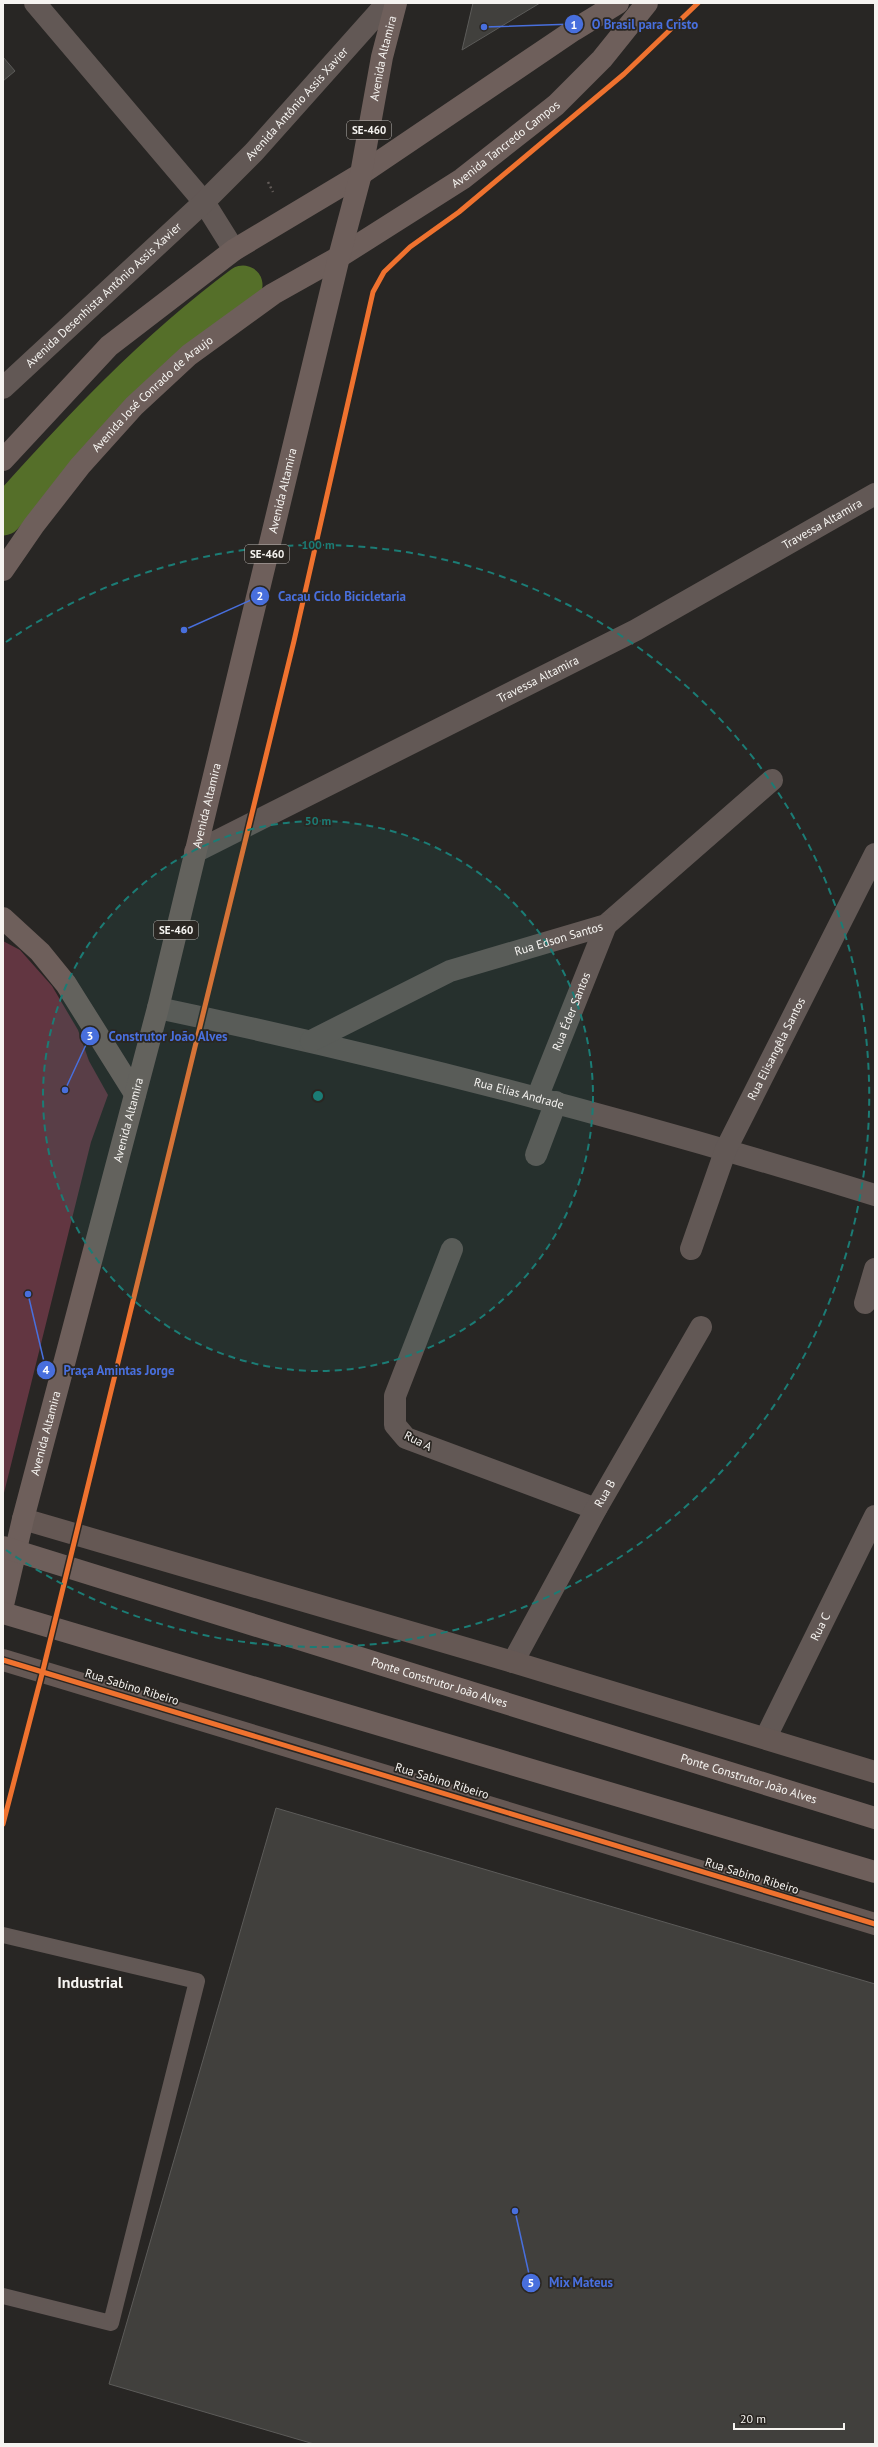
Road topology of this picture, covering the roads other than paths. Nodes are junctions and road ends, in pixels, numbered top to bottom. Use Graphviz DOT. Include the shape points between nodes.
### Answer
graph roads {
  1 [pos="35,3"];
  2 [pos="387,3"];
  3 [pos="396,3"];
  4 [pos="618,3"];
  5 [pos="647,3"];
  6 [pos="361,174"];
  7 [pos="204,202"];
  8 [pos="234,250"];
  9 [pos="339,257"];
  10 [pos="3,388"];
  11 [pos="3,460"];
  12 [pos="875,494"];
  13 [pos="3,570"];
  14 [pos="772,780"];
  15 [pos="195,852"];
  16 [pos="875,854"];
  17 [pos="3,918"];
  18 [pos="606,925"];
  19 [pos="158,1008"];
  20 [pos="311,1041"];
  21 [pos="135,1094"];
  22 [pos="547,1100"];
  23 [pos="726,1149"];
  24 [pos="536,1155"];
  25 [pos="875,1195"];
  26 [pos="452,1249"];
  27 [pos="691,1249"];
  28 [pos="875,1269"];
  29 [pos="865,1303"];
  30 [pos="701,1327"];
  31 [pos="596,1509"];
  32 [pos="875,1516"];
  33 [pos="23,1519"];
  34 [pos="3,1547"];
  35 [pos="3,1605"];
  36 [pos="3,1613"];
  37 [pos="3,1660"];
  38 [pos="513,1662"];
  39 [pos="766,1738"];
  40 [pos="875,1772"];
  41 [pos="875,1818"];
  42 [pos="875,1872"];
  43 [pos="875,1924"];
  44 [pos="3,1935"];
  45 [pos="3,2296"];
  1 -- 7 [label="street"];
  2 -- 7 [label="street, Avenida Antônio Assis Xavier" via="254,152"];
  3 -- 6 [label="main road, Avenida Altamira / SE-460" via="382,57"];
  4 -- 6 [label="main road"];
  5 -- 9 [label="main road, Avenida Tancredo Campos" via="602,59 556,105 462,179"];
  6 -- 8 [label="main road"];
  6 -- 9 [label="main road, Avenida Altamira / SE-460"];
  7 -- 8 [label="street"];
  7 -- 10 [label="street, Avenida Desenhista Antônio Assis Xavier"];
  8 -- 11 [label="main road" via="109,346"];
  9 -- 13 [label="main road, Avenida José Conrado de Araujo" via="273,294 189,355 134,406 80,466"];
  9 -- 15 [label="main road, Avenida Altamira / SE-460"];
  12 -- 15 [label="street, Travessa Altamira" via="636,630"];
  14 -- 18 [label="street, Rua Edson Santos"];
  15 -- 19 [label="main road, Avenida Altamira / SE-460"];
  16 -- 23 [label="street, Rua Elisangêla Santos"];
  17 -- 21 [label="main road" via="40,952 66,984"];
  18 -- 20 [label="street, Rua Edson Santos" via="450,971"];
  18 -- 22 [label="street, Rua Éder Santos"];
  19 -- 20 [label="street, Rua Elias Andrade"];
  19 -- 21 [label="main road, Avenida Altamira / SE-460"];
  20 -- 22 [label="street, Rua Elias Andrade"];
  21 -- 33 [label="main road, Avenida Altamira / SE-460"];
  22 -- 23 [label="street, Rua Elias Andrade"];
  22 -- 24 [label="street, Rua Éder Santos"];
  23 -- 25 [label="street, Rua Elias Andrade"];
  23 -- 27 [label="street, Rua Elisangêla Santos"];
  26 -- 31 [label="street, Rua A" via="396,1396 393,1416 398,1430 406,1438 443,1453"];
  28 -- 29 [label="street"];
  30 -- 31 [label="street, Rua B"];
  31 -- 38 [label="street, Rua B"];
  32 -- 39 [label="street, Rua C"];
  33 -- 35 [label="main road, Avenida Altamira / SE-460"];
  33 -- 38 [label="street"];
  34 -- 41 [label="main road, Ponte Construtor João Alves, bridge"];
  36 -- 42 [label="main road"];
  37 -- 43 [label="street, Rua Sabino Ribeiro"];
  38 -- 39 [label="street"];
  39 -- 40 [label="street"];
  44 -- 45 [label="lane" via="198,1981 111,2323"];
}
